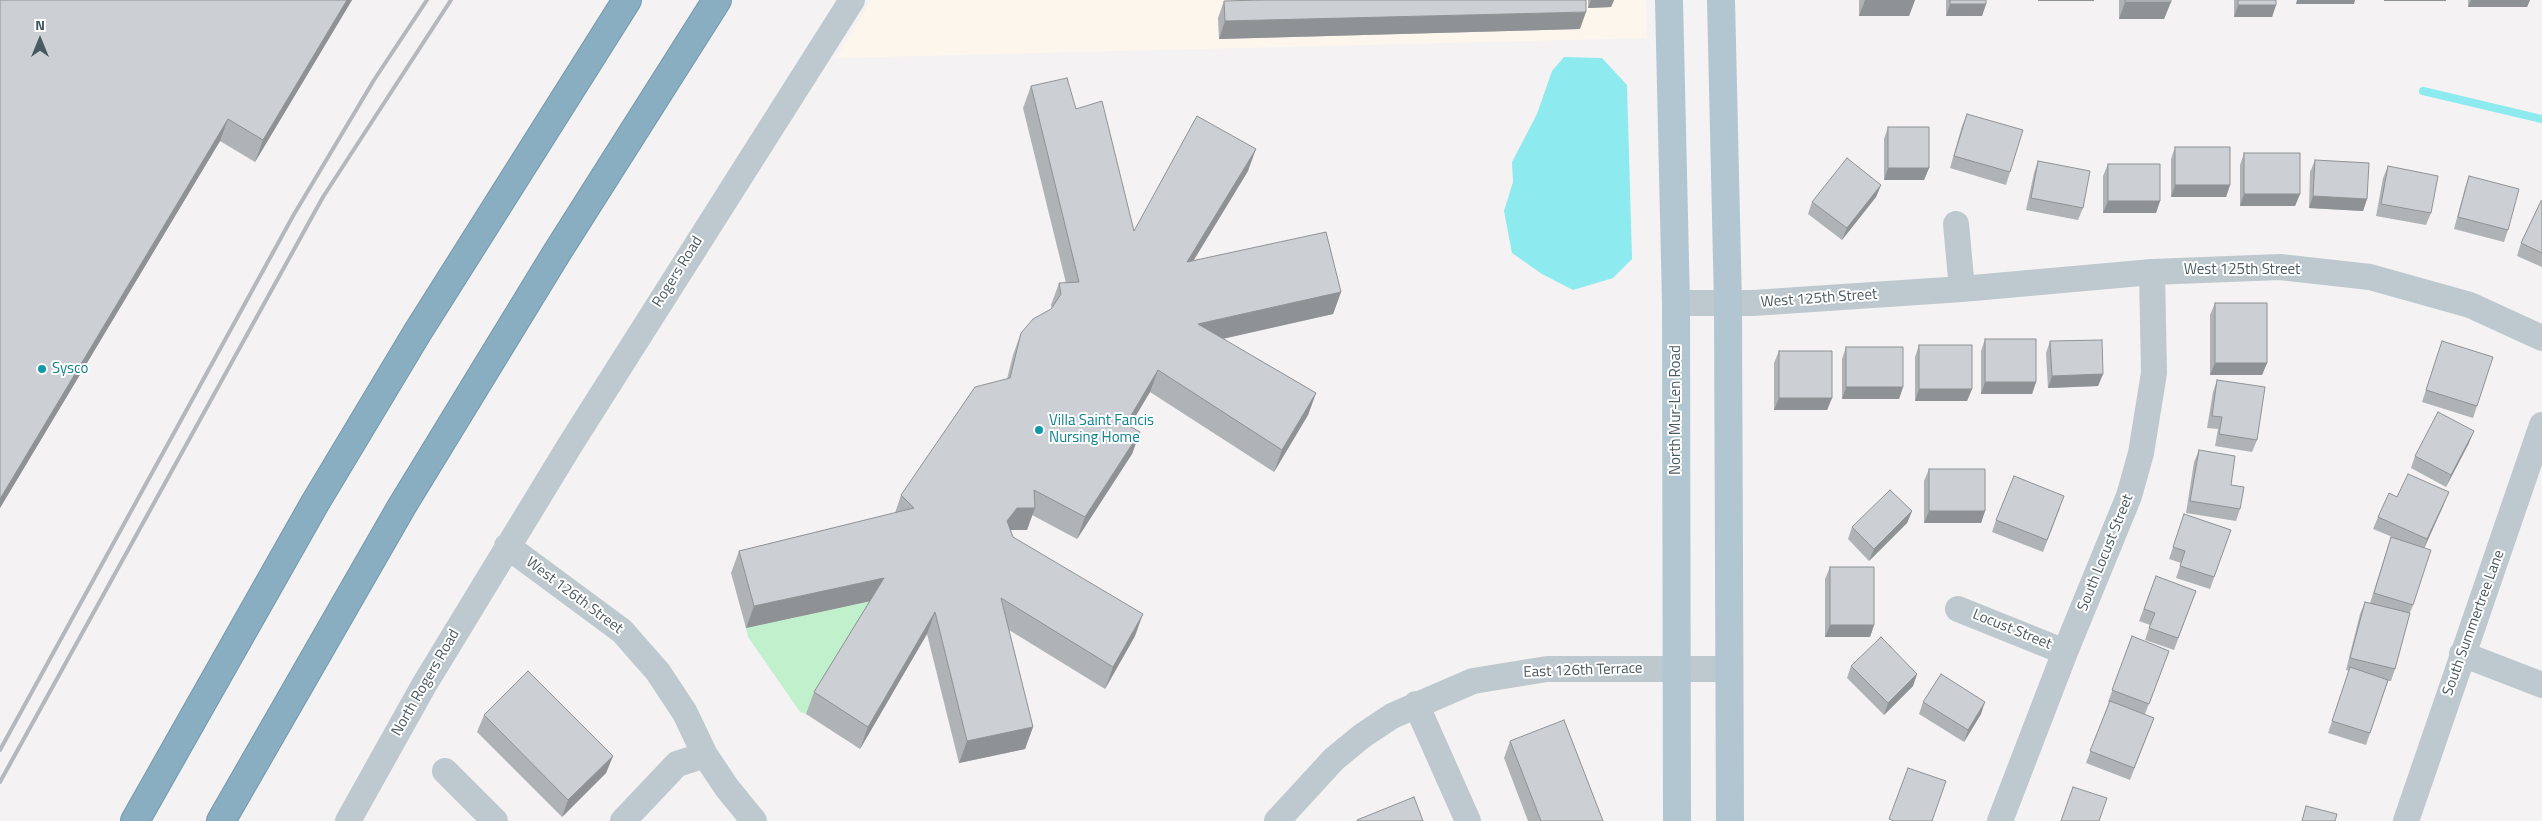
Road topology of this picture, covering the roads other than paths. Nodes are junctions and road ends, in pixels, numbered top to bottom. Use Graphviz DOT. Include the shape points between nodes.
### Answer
graph roads {
  1 [pos="627,0"];
  2 [pos="717,0"];
  3 [pos="852,0"];
  4 [pos="1668,0"];
  5 [pos="1721,0"];
  6 [pos="1956,224"];
  7 [pos="2152,272"];
  8 [pos="1962,289"];
  9 [pos="1676,303"];
  10 [pos="1728,304"];
  11 [pos="2542,338"];
  12 [pos="2542,425"];
  13 [pos="507,546"];
  14 [pos="1958,609"];
  15 [pos="2065,652"];
  16 [pos="2462,654"];
  17 [pos="1676,669"];
  18 [pos="1729,669"];
  19 [pos="2542,685"];
  20 [pos="1416,704"];
  21 [pos="705,755"];
  22 [pos="445,771"];
  23 [pos="135,821"];
  24 [pos="221,821"];
  25 [pos="348,821"];
  26 [pos="495,821"];
  27 [pos="623,821"];
  28 [pos="754,821"];
  29 [pos="1277,821"];
  30 [pos="1468,821"];
  31 [pos="1677,821"];
  32 [pos="1730,821"];
  33 [pos="2000,821"];
  34 [pos="2406,821"];
  1 -- 23 [label="highway" via="417,333 315,503"];
  2 -- 24 [label="highway" via="407,498"];
  3 -- 13 [label="street, Rogers Road"];
  4 -- 9 [label="main road, North Mur-Len Road"];
  5 -- 10 [label="main road"];
  6 -- 8 [label="street"];
  7 -- 8 [label="street, West 125th Street"];
  7 -- 11 [label="street, West 125th Street" via="2280,267 2351,273 2470,305"];
  7 -- 15 [label="street, South Locust Street" via="2154,373 2140,453 2129,496"];
  8 -- 10 [label="street, West 125th Street"];
  9 -- 10 [label="street, West 125th Street"];
  9 -- 17 [label="main road, North Mur-Len Road"];
  10 -- 18 [label="main road"];
  12 -- 16 [label="street, South Summertree Lane"];
  13 -- 21 [label="street, West 126th Street" via="622,631 658,672 685,713"];
  13 -- 25 [label="street, North Rogers Road"];
  14 -- 15 [label="street, Locust Street"];
  15 -- 33 [label="street, South Locust Street"];
  16 -- 19 [label="street"];
  16 -- 34 [label="street, South Summertree Lane"];
  17 -- 18 [label="street, East 126th Terrace"];
  17 -- 20 [label="street, East 126th Terrace" via="1546,669 1509,673 1473,681"];
  17 -- 31 [label="main road, North Mur-Len Road"];
  18 -- 32 [label="main road"];
  20 -- 29 [label="street, East 126th Terrace" via="1384,721 1334,759"];
  20 -- 30 [label="street"];
  21 -- 27 [label="street" via="677,764"];
  21 -- 28 [label="street"];
  22 -- 26 [label="street"];
}
